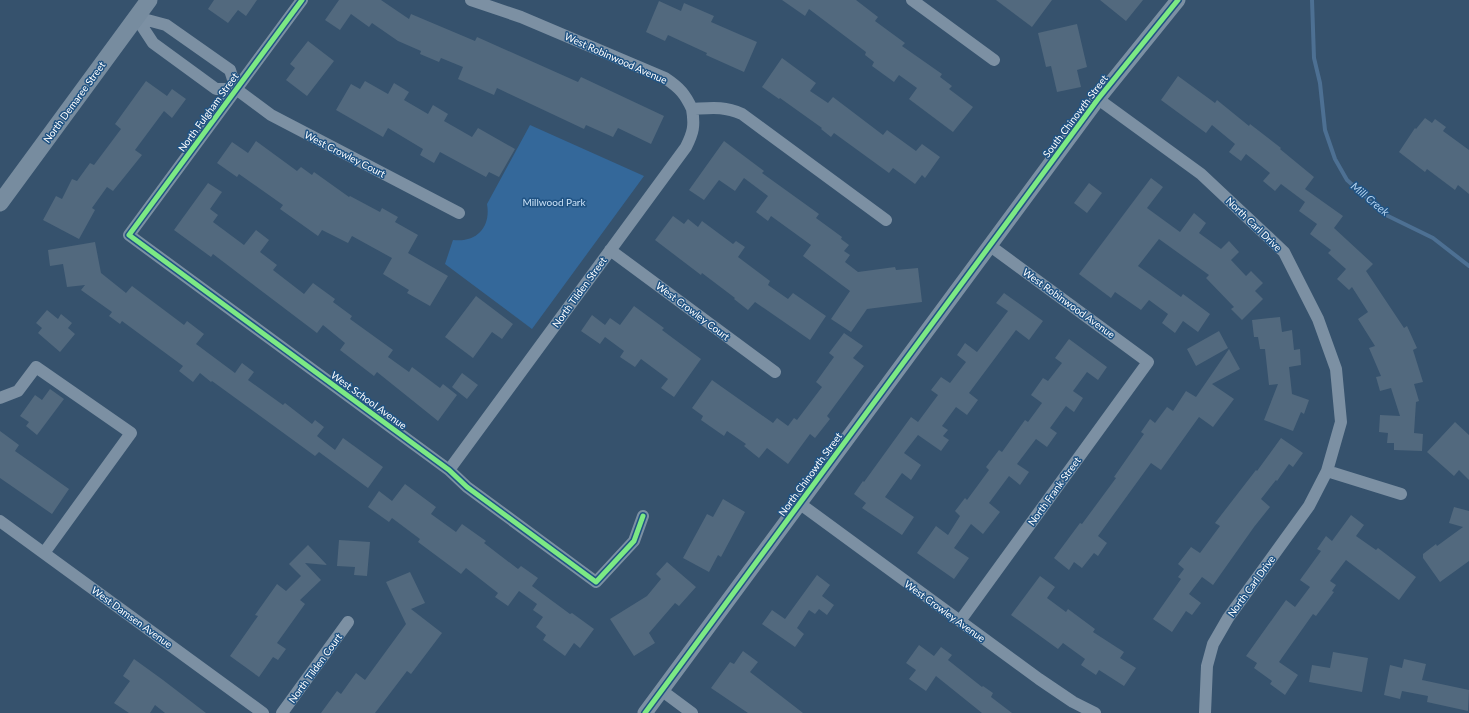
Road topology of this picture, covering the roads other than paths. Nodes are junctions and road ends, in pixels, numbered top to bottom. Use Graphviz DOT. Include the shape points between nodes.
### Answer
graph roads {
  1 [pos="149,0"];
  2 [pos="302,0"];
  3 [pos="471,0"];
  4 [pos="912,0"];
  5 [pos="1178,0"];
  6 [pos="136,17"];
  7 [pos="994,60"];
  8 [pos="236,89"];
  9 [pos="1098,99"];
  10 [pos="692,109"];
  11 [pos="0,203"];
  12 [pos="459,213"];
  13 [pos="886,220"];
  14 [pos="128,235"];
  15 [pos="989,245"];
  16 [pos="610,250"];
  17 [pos="1148,362"];
  18 [pos="776,372"];
  19 [pos="0,398"];
  20 [pos="449,470"];
  21 [pos="1327,471"];
  22 [pos="1401,494"];
  23 [pos="799,503"];
  24 [pos="643,516"];
  25 [pos="0,521"];
  26 [pos="44,553"];
  27 [pos="960,621"];
  28 [pos="348,622"];
  29 [pos="662,690"];
  30 [pos="263,713"];
  31 [pos="282,713"];
  32 [pos="645,713"];
  33 [pos="692,713"];
  34 [pos="1095,713"];
  35 [pos="1205,713"];
  1 -- 6 [label="main road, North Demaree Street"];
  2 -- 8 [label="street, North Fulgham Street"];
  3 -- 10 [label="street, West Robinwood Avenue" via="521,17 666,78 684,94"];
  4 -- 7 [label="street"];
  5 -- 9 [label="street, South Chinowth Street"];
  6 -- 8 [label="street" via="153,43 216,89"];
  6 -- 8 [label="street" via="166,25 230,70"];
  6 -- 11 [label="main road, North Demaree Street"];
  8 -- 12 [label="street, West Crowley Court" via="271,115"];
  8 -- 14 [label="street, North Fulgham Street"];
  9 -- 15 [label="street, South Chinowth Street"];
  9 -- 21 [label="street, North Carl Drive" via="1201,174 1284,252 1318,319 1336,369 1341,422"];
  10 -- 13 [label="street" via="718,107 742,114"];
  10 -- 16 [label="street, North Tilden Street" via="694,123 686,147"];
  14 -- 20 [label="street, West School Avenue"];
  15 -- 17 [label="street, West Robinwood Avenue"];
  15 -- 23 [label="street, North Chinowth Street"];
  16 -- 18 [label="street, West Crowley Court"];
  16 -- 20 [label="street, North Tilden Street"];
  17 -- 27 [label="street, North Frank Street"];
  19 -- 26 [label="street" via="18,391 36,367 131,433"];
  20 -- 24 [label="street, West School Avenue" via="467,487 596,582 634,541"];
  21 -- 22 [label="street"];
  21 -- 35 [label="street, North Carl Drive" via="1309,506 1228,618 1213,644 1207,666"];
  23 -- 27 [label="street, West Crowley Avenue"];
  23 -- 29 [label="street, North Chinowth Street"];
  25 -- 26 [label="street, West Damsen Avenue"];
  26 -- 30 [label="street, West Damsen Avenue"];
  27 -- 34 [label="street, West Crowley Avenue" via="1039,680"];
  28 -- 31 [label="street, North Tilden Court"];
  29 -- 32 [label="street, North Chinowth Street"];
  29 -- 33 [label="street"];
}
